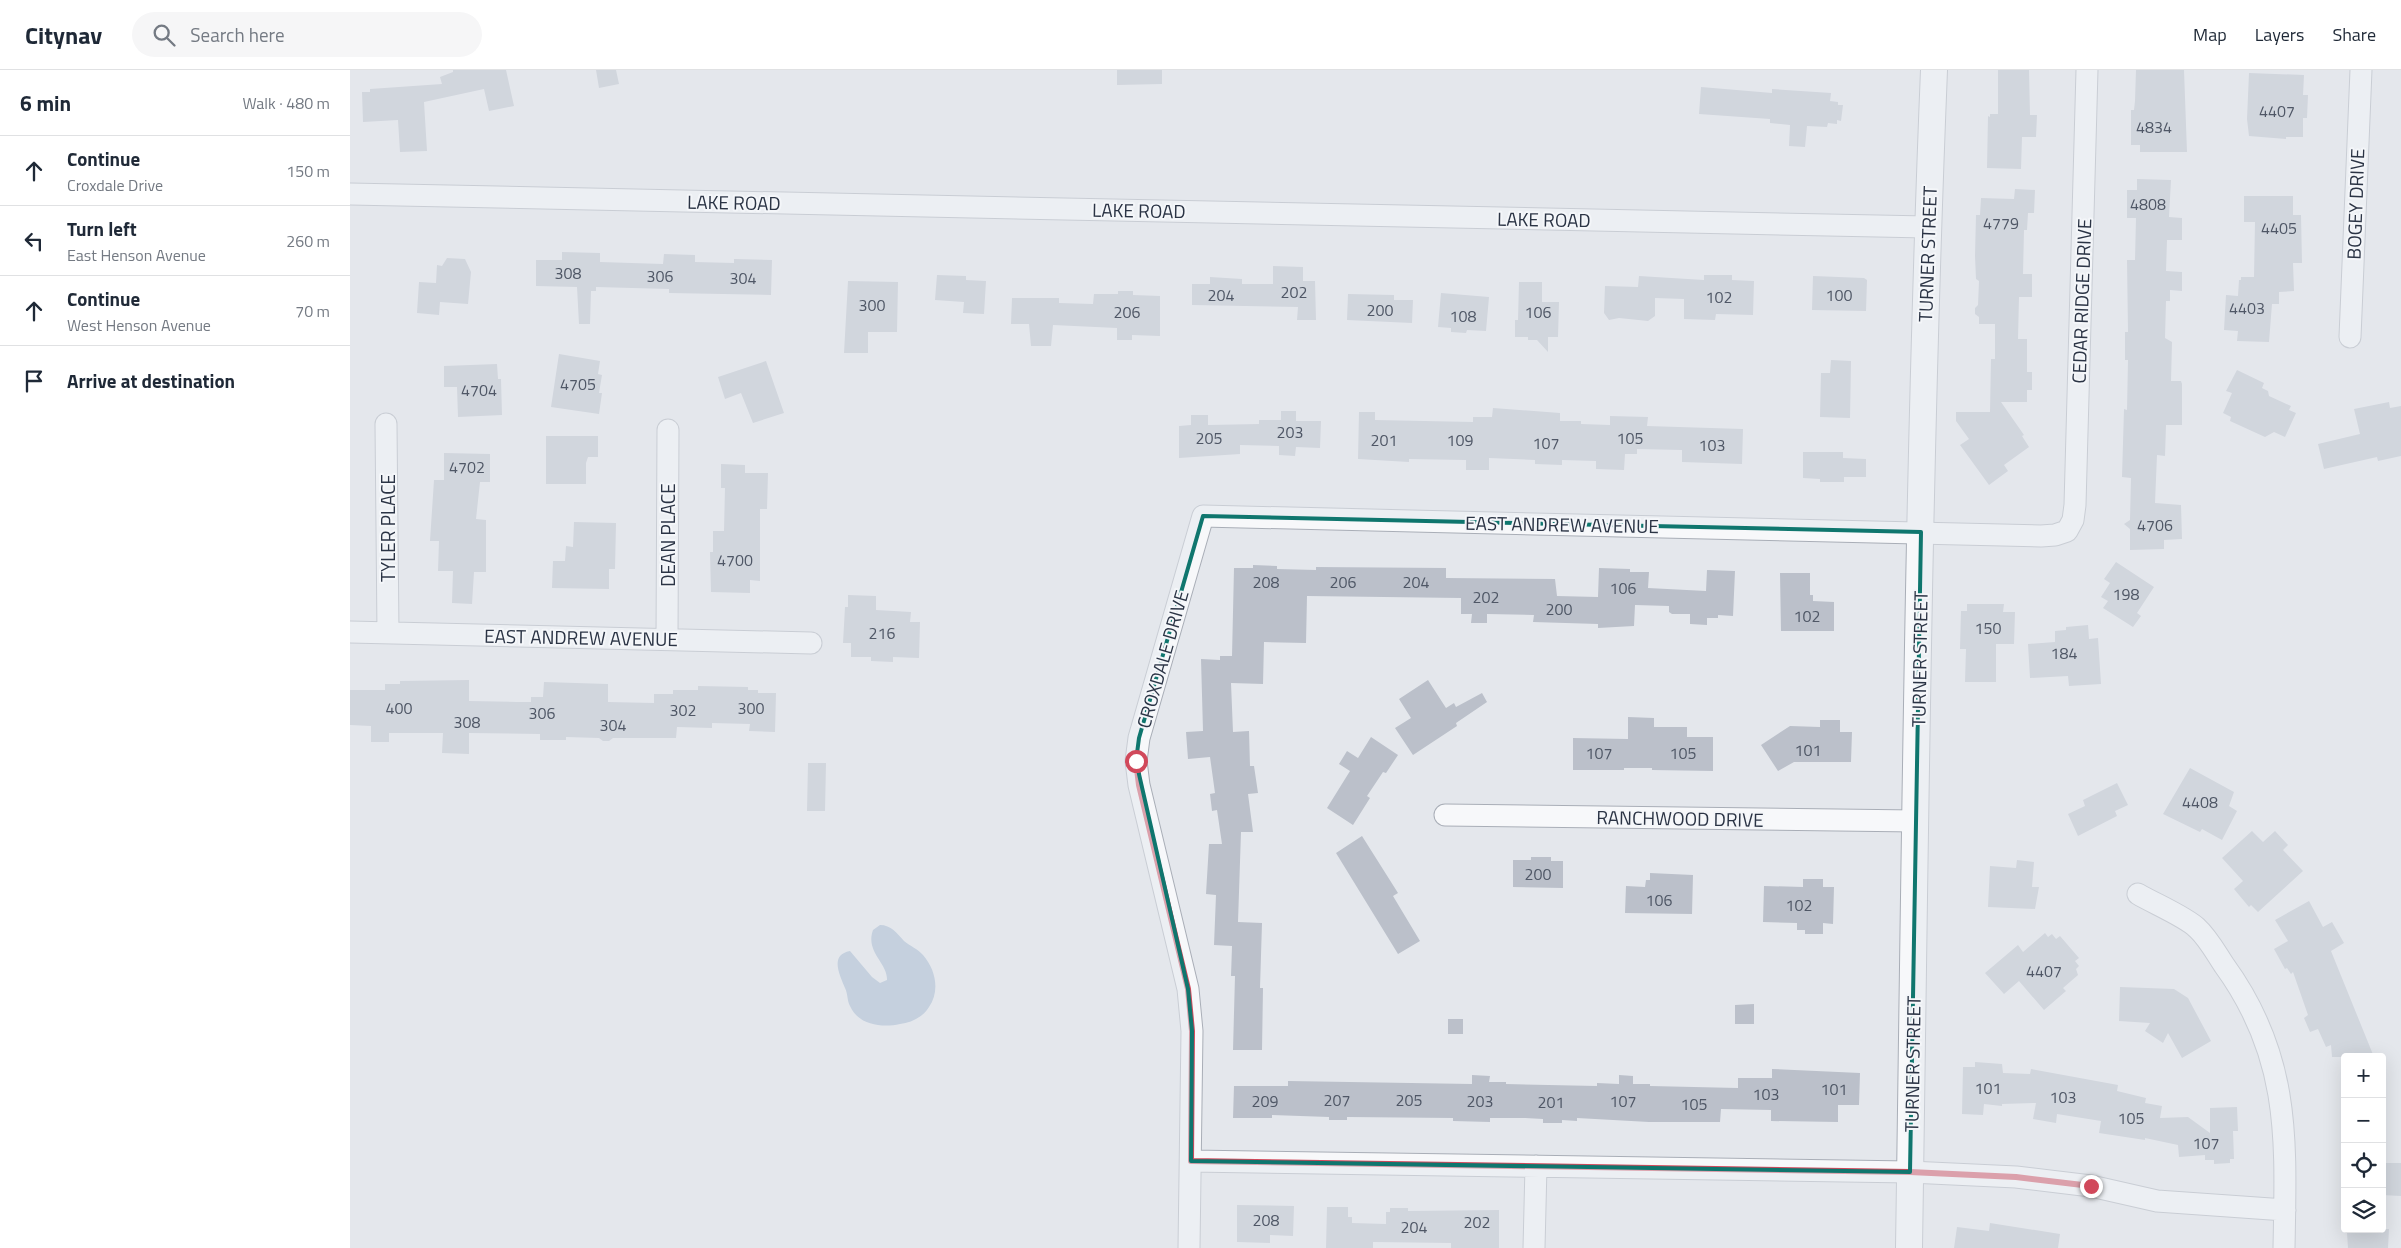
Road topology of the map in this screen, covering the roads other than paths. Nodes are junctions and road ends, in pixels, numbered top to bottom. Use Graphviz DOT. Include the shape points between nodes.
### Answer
graph roads {
  1 [pos="1934,70"];
  2 [pos="2087,70"];
  3 [pos="2361,70"];
  4 [pos="350,194"];
  5 [pos="1927,227"];
  6 [pos="2350,337"];
  7 [pos="386,424"];
  8 [pos="668,430"];
  9 [pos="1203,516"];
  10 [pos="2067,531"];
  11 [pos="1921,532"];
  12 [pos="350,632"];
  13 [pos="388,633"];
  14 [pos="667,640"];
  15 [pos="811,643"];
  16 [pos="1445,815"];
  17 [pos="1916,821"];
  18 [pos="2138,894"];
  19 [pos="1191,1161"];
  20 [pos="1536,1166"];
  21 [pos="1910,1172"];
  22 [pos="2285,1210"];
  23 [pos="1189,1248"];
  24 [pos="1534,1248"];
  25 [pos="1908,1248"];
  26 [pos="2284,1248"];
  1 -- 5 [label="street, TURNER STREET"];
  2 -- 10 [label="street, CEDAR RIDGE DRIVE" via="2075,505"];
  3 -- 6 [label="street, BOGEY DRIVE"];
  4 -- 5 [label="street, LAKE ROAD"];
  5 -- 11 [label="street, TURNER STREET"];
  7 -- 13 [label="street, TYLER PLACE"];
  8 -- 14 [label="street, DEAN PLACE"];
  9 -- 11 [label="street, EAST ANDREW AVENUE"];
  9 -- 19 [label="street, CROXDALE DRIVE" via="1139,738 1136,761 1188,989 1192,1031"];
  10 -- 11 [label="street, EAST ANDREW AVENUE" via="2041,536"];
  11 -- 17 [label="street, TURNER STREET"];
  12 -- 13 [label="street, EAST ANDREW AVENUE"];
  13 -- 14 [label="street, EAST ANDREW AVENUE"];
  14 -- 15 [label="street, EAST ANDREW AVENUE"];
  16 -- 17 [label="street, RANCHWOOD DRIVE"];
  17 -- 21 [label="street, TURNER STREET"];
  18 -- 22 [label="street" via="2197,927 2239,986 2267,1041 2283,1106"];
  19 -- 20 [label="street"];
  19 -- 23 [label="street, CROXDALE DRIVE"];
  20 -- 21 [label="street"];
  20 -- 24 [label="street"];
  21 -- 22 [label="street" via="2016,1177 2091,1186 2157,1201"];
  21 -- 25 [label="street, TURNER STREET"];
  22 -- 26 [label="street"];
}
